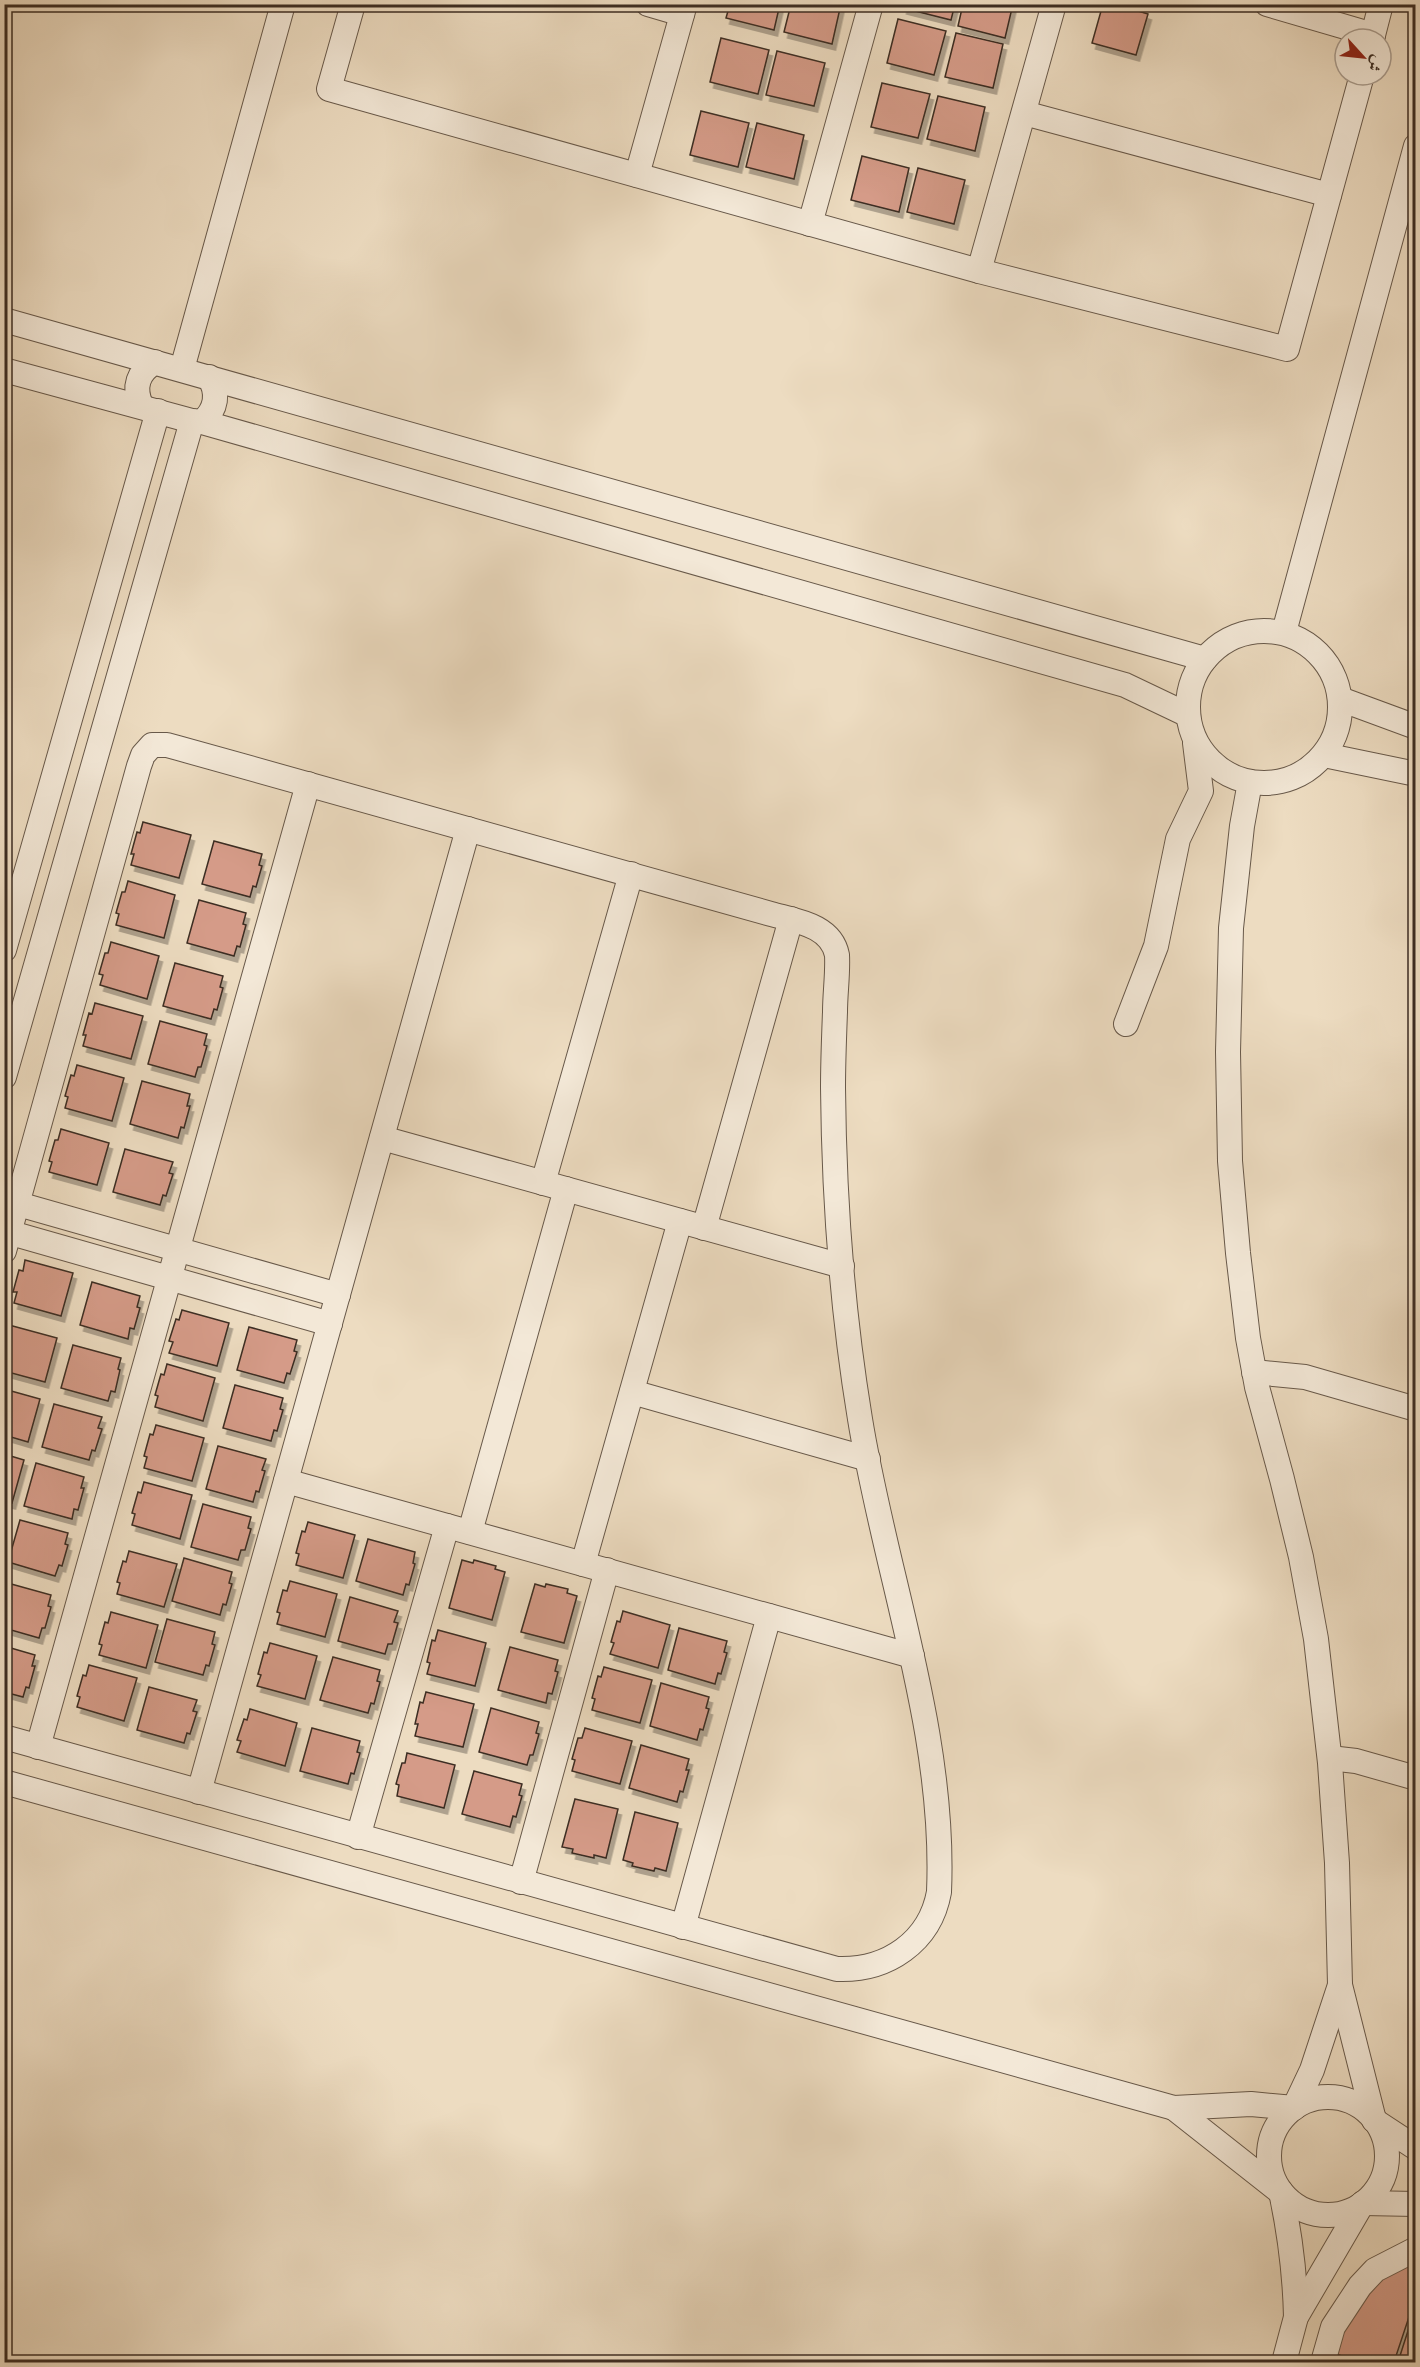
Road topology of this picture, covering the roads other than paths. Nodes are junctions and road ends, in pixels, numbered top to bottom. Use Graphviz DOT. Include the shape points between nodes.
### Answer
graph roads {
  1 [pos="283,4"];
  2 [pos="353,4"];
  3 [pos="648,4"];
  4 [pos="871,4"];
  5 [pos="1054,4"];
  6 [pos="1267,4"];
  7 [pos="1381,4"];
  8 [pos="684,9"];
  9 [pos="1340,27"];
  10 [pos="1375,27"];
  11 [pos="1359,87"];
  12 [pos="1024,113"];
  13 [pos="1416,146"];
  14 [pos="637,175"];
  15 [pos="1329,195"];
  16 [pos="810,224"];
  17 [pos="979,271"];
  18 [pos="4,320"];
  19 [pos="155,362"];
  20 [pos="182,369"];
  21 [pos="4,370"];
  22 [pos="209,376"];
  23 [pos="149,408"];
  24 [pos="197,421"];
  25 [pos="1284,632"];
  26 [pos="1205,659"];
  27 [pos="1340,699"];
  28 [pos="1191,726"];
  29 [pos="1416,727"];
  30 [pos="1324,755"];
  31 [pos="1416,774"];
  32 [pos="1250,782"];
  33 [pos="308,784"];
  34 [pos="468,829"];
  35 [pos="631,874"];
  36 [pos="790,920"];
  37 [pos="4,950"];
  38 [pos="1126,1024"];
  39 [pos="4,1077"];
  40 [pos="382,1138"];
  41 [pos="554,1186"];
  42 [pos="11,1202"];
  43 [pos="680,1221"];
  44 [pos="704,1228"];
  45 [pos="6,1238"];
  46 [pos="178,1249"];
  47 [pos="842,1266"];
  48 [pos="169,1278"];
  49 [pos="338,1294"];
  50 [pos="330,1324"];
  51 [pos="1254,1372"];
  52 [pos="632,1392"];
  53 [pos="1416,1409"];
  54 [pos="868,1459"];
  55 [pos="286,1481"];
  56 [pos="458,1529"];
  57 [pos="583,1564"];
  58 [pos="607,1570"];
  59 [pos="769,1616"];
  60 [pos="912,1656"];
  61 [pos="4,1737"];
  62 [pos="38,1747"];
  63 [pos="1330,1758"];
  64 [pos="1416,1778"];
  65 [pos="4,1782"];
  66 [pos="199,1792"];
  67 [pos="358,1837"];
  68 [pos="521,1882"];
  69 [pos="683,1927"];
  70 [pos="1340,1985"];
  71 [pos="1174,2108"];
  72 [pos="1294,2108"];
  73 [pos="1375,2121"];
  74 [pos="1416,2148"];
  75 [pos="1280,2192"];
  76 [pos="1363,2203"];
  77 [pos="1416,2204"];
  78 [pos="1416,2249"];
  79 [pos="1296,2317"];
  80 [pos="1284,2362"];
  81 [pos="1323,2362"];
  1 -- 20 [label="street"];
  2 -- 14 [label="street" via="329,89"];
  3 -- 8 [label="street"];
  4 -- 16 [label="street"];
  5 -- 12 [label="street"];
  6 -- 9 [label="street"];
  7 -- 10 [label="street"];
  8 -- 14 [label="street"];
  11 -- 15 [label="street"];
  12 -- 15 [label="street"];
  12 -- 17 [label="street"];
  13 -- 25 [label="street"];
  14 -- 16 [label="street"];
  15 -- 17 [label="street" via="1287,349"];
  16 -- 17 [label="street"];
  18 -- 19 [label="street"];
  19 -- 20 [label="street"];
  19 -- 23 [label="street" via="138,380 137,389"];
  20 -- 22 [label="street"];
  21 -- 23 [label="street"];
  22 -- 24 [label="street" via="216,401 208,416"];
  22 -- 26 [label="street"];
  23 -- 24 [label="street"];
  23 -- 37 [label="street"];
  24 -- 28 [label="street" via="1125,684"];
  24 -- 39 [label="street"];
  25 -- 26 [label="street" via="1244,633 1222,642"];
  25 -- 27 [label="street" via="1312,646 1328,663"];
  26 -- 28 [label="street" via="1194,676 1189,695"];
  27 -- 29 [label="street"];
  27 -- 30 [label="street" via="1336,734"];
  28 -- 32 [label="street" via="1205,757 1222,772"];
  28 -- 38 [label="street" via="1201,791 1178,839 1156,946"];
  30 -- 31 [label="street"];
  30 -- 32 [label="street" via="1292,779 1272,784"];
  32 -- 51 [label="street" via="1231,928 1228,1052 1230,1161"];
  33 -- 34 [label="street"];
  33 -- 42 [label="street" via="167,745 147,748"];
  33 -- 46 [label="street"];
  34 -- 35 [label="street"];
  34 -- 40 [label="street"];
  35 -- 36 [label="street"];
  35 -- 41 [label="street"];
  36 -- 44 [label="street"];
  36 -- 47 [label="street" via="825,932 836,945 833,1087"];
  40 -- 41 [label="street"];
  40 -- 49 [label="street"];
  41 -- 43 [label="street"];
  41 -- 56 [label="street"];
  42 -- 45 [label="street"];
  42 -- 46 [label="street"];
  43 -- 44 [label="street"];
  43 -- 52 [label="street"];
  44 -- 47 [label="street"];
  45 -- 48 [label="street"];
  46 -- 48 [label="street"];
  46 -- 49 [label="street"];
  47 -- 54 [label="street" via="850,1353"];
  48 -- 50 [label="street"];
  48 -- 62 [label="street"];
  49 -- 50 [label="street"];
  50 -- 55 [label="street"];
  51 -- 53 [label="street" via="1305,1377"];
  51 -- 63 [label="street" via="1301,1557 1316,1639"];
  52 -- 54 [label="street"];
  52 -- 57 [label="street"];
  54 -- 60 [label="street"];
  55 -- 56 [label="street"];
  55 -- 66 [label="street"];
  56 -- 57 [label="street"];
  56 -- 67 [label="street"];
  57 -- 58 [label="street"];
  58 -- 59 [label="street"];
  58 -- 68 [label="street"];
  59 -- 60 [label="street"];
  59 -- 69 [label="street"];
  60 -- 69 [label="street" via="936,1804 939,1850 936,1905 920,1934 898,1955 855,1970 818,1965"];
  61 -- 62 [label="street"];
  62 -- 66 [label="street"];
  63 -- 64 [label="street"];
  63 -- 70 [label="street"];
  65 -- 71 [label="street"];
  66 -- 67 [label="street"];
  67 -- 68 [label="street"];
  68 -- 69 [label="street"];
  70 -- 72 [label="street" via="1312,2070"];
  70 -- 73 [label="street"];
  71 -- 72 [label="street" via="1251,2104"];
  71 -- 75 [label="street"];
  72 -- 73 [label="street" via="1307,2101 1337,2098 1357,2106"];
  72 -- 75 [label="street" via="1282,2119 1270,2147 1269,2162"];
  73 -- 74 [label="street"];
  73 -- 76 [label="street" via="1386,2149 1386,2164 1382,2179"];
  75 -- 76 [label="street" via="1290,2202 1313,2213 1338,2214"];
  75 -- 79 [label="street" via="1293,2254"];
  76 -- 77 [label="street"];
  76 -- 79 [label="street"];
  78 -- 81 [label="street" via="1375,2270 1360,2286 1333,2327"];
  79 -- 80 [label="street"];
}
